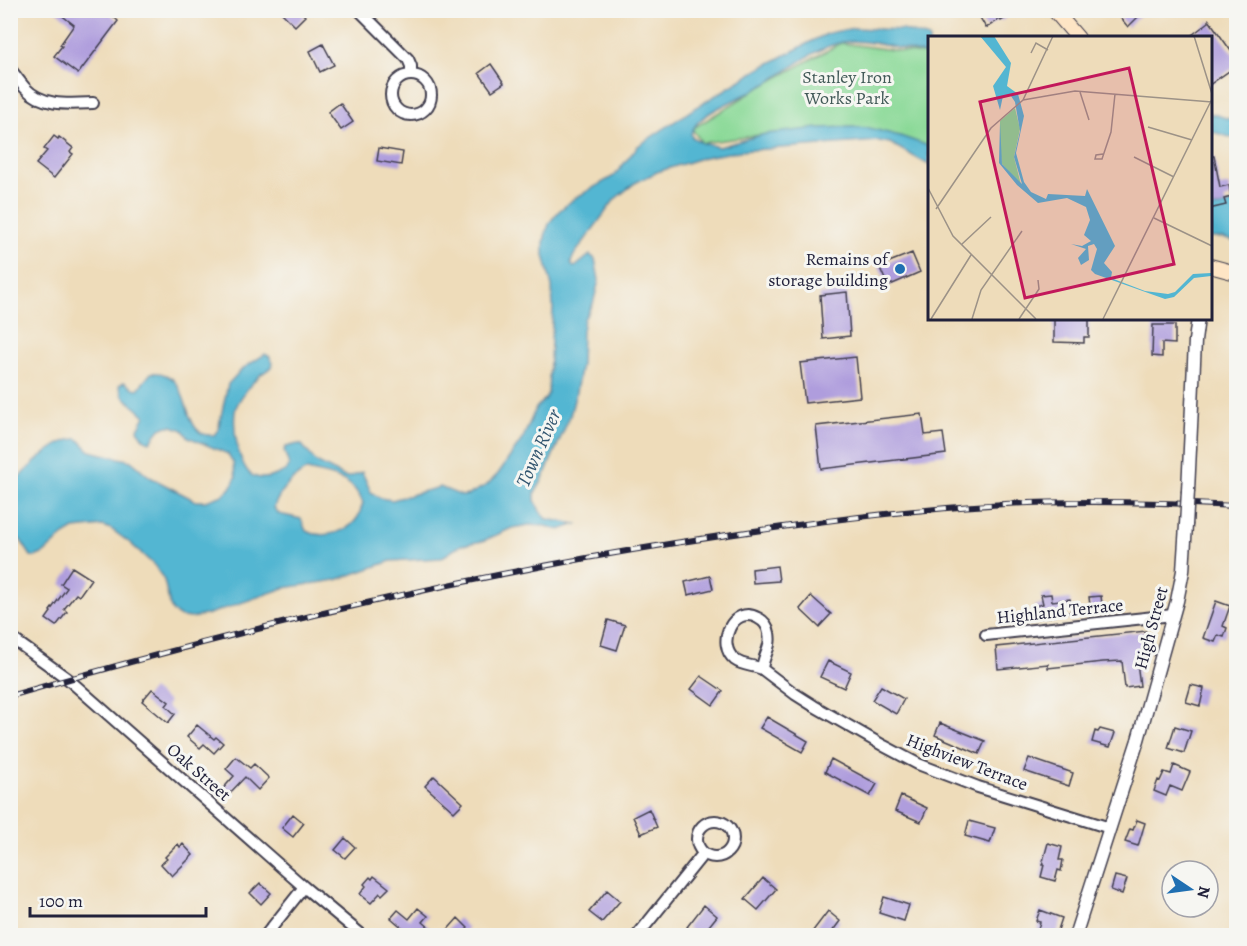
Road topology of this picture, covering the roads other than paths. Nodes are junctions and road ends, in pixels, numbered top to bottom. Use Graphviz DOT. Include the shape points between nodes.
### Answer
graph roads {
  1 [pos="359,10"];
  2 [pos="1054,10"];
  3 [pos="1076,36"];
  4 [pos="10,69"];
  5 [pos="411,75"];
  6 [pos="93,103"];
  7 [pos="1211,267"];
  8 [pos="1236,273"];
  9 [pos="1198,320"];
  10 [pos="1173,615"];
  11 [pos="986,635"];
  12 [pos="10,637"];
  13 [pos="762,669"];
  14 [pos="1110,828"];
  15 [pos="703,854"];
  16 [pos="304,887"];
  17 [pos="266,936"];
  18 [pos="363,936"];
  19 [pos="637,936"];
  20 [pos="1075,936"];
  1 -- 5 [label="street" via="408,59"];
  2 -- 3 [label="main road"];
  4 -- 6 [label="street" via="24,88 40,98 55,103"];
  7 -- 8 [label="main road"];
  9 -- 10 [label="street, High Street, bridge" via="1183,571"];
  10 -- 11 [label="street, Highland Terrace"];
  10 -- 14 [label="street, High Street"];
  12 -- 16 [label="street, Oak Street" via="68,680"];
  13 -- 13 [label="street, Highview Terrace" via="769,647 767,626 757,617 740,617 729,628 727,648 737,661"];
  13 -- 14 [label="street, Highview Terrace" via="814,706 918,764"];
  14 -- 20 [label="street, High Street"];
  15 -- 19 [label="street"];
  16 -- 17 [label="street"];
  16 -- 18 [label="street, Oak Street"];
}
